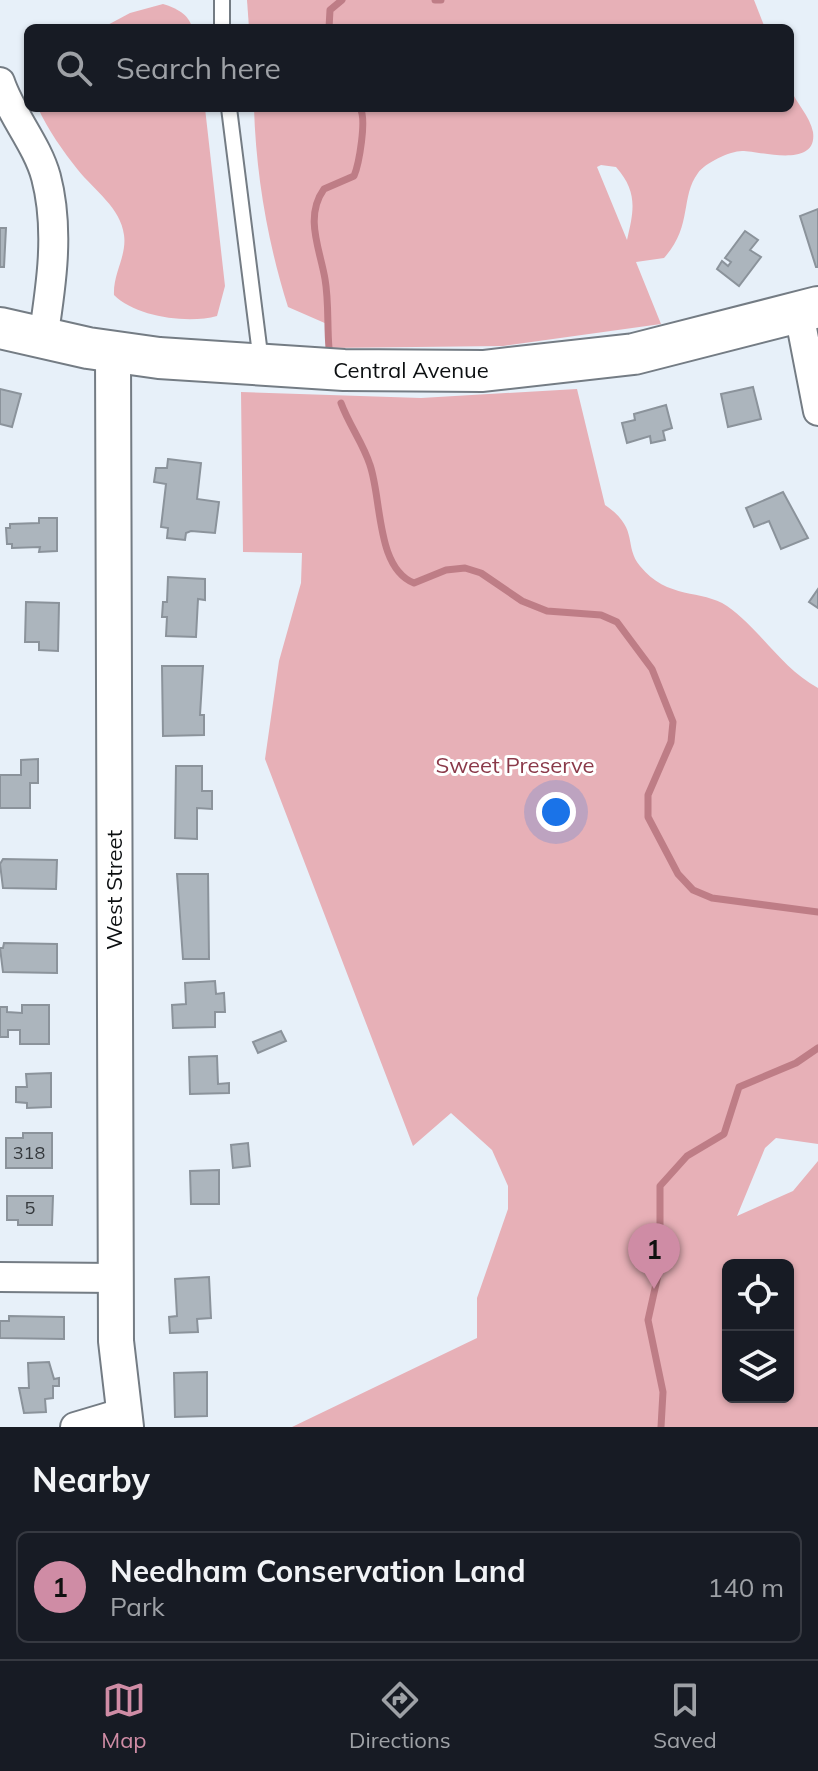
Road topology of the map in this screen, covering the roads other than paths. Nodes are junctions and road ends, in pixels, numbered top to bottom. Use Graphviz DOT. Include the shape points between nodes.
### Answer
graph roads {
  1 [pos="222,0"];
  2 [pos="222,24"];
  3 [pos="0,82"];
  4 [pos="230,112"];
  5 [pos="808,310"];
  6 [pos="0,328"];
  7 [pos="43,339"];
  8 [pos="113,352"];
  9 [pos="262,366"];
  10 [pos="818,411"];
  11 [pos="0,1277"];
  12 [pos="117,1278"];
  13 [pos="124,1420"];
  14 [pos="75,1427"];
  1 -- 2 [label="lane"];
  3 -- 7 [label="street" via="45,176 53,272"];
  4 -- 9 [label="lane"];
  5 -- 9 [label="main road, Central Avenue" via="685,344 555,365 455,372"];
  5 -- 10 [label="street"];
  6 -- 7 [label="main road, Central Avenue"];
  7 -- 8 [label="main road, Central Avenue"];
  8 -- 9 [label="main road, Central Avenue"];
  8 -- 12 [label="street, West Street"];
  11 -- 12 [label="street"];
  12 -- 13 [label="street, West Street"];
  13 -- 14 [label="street"];
}
